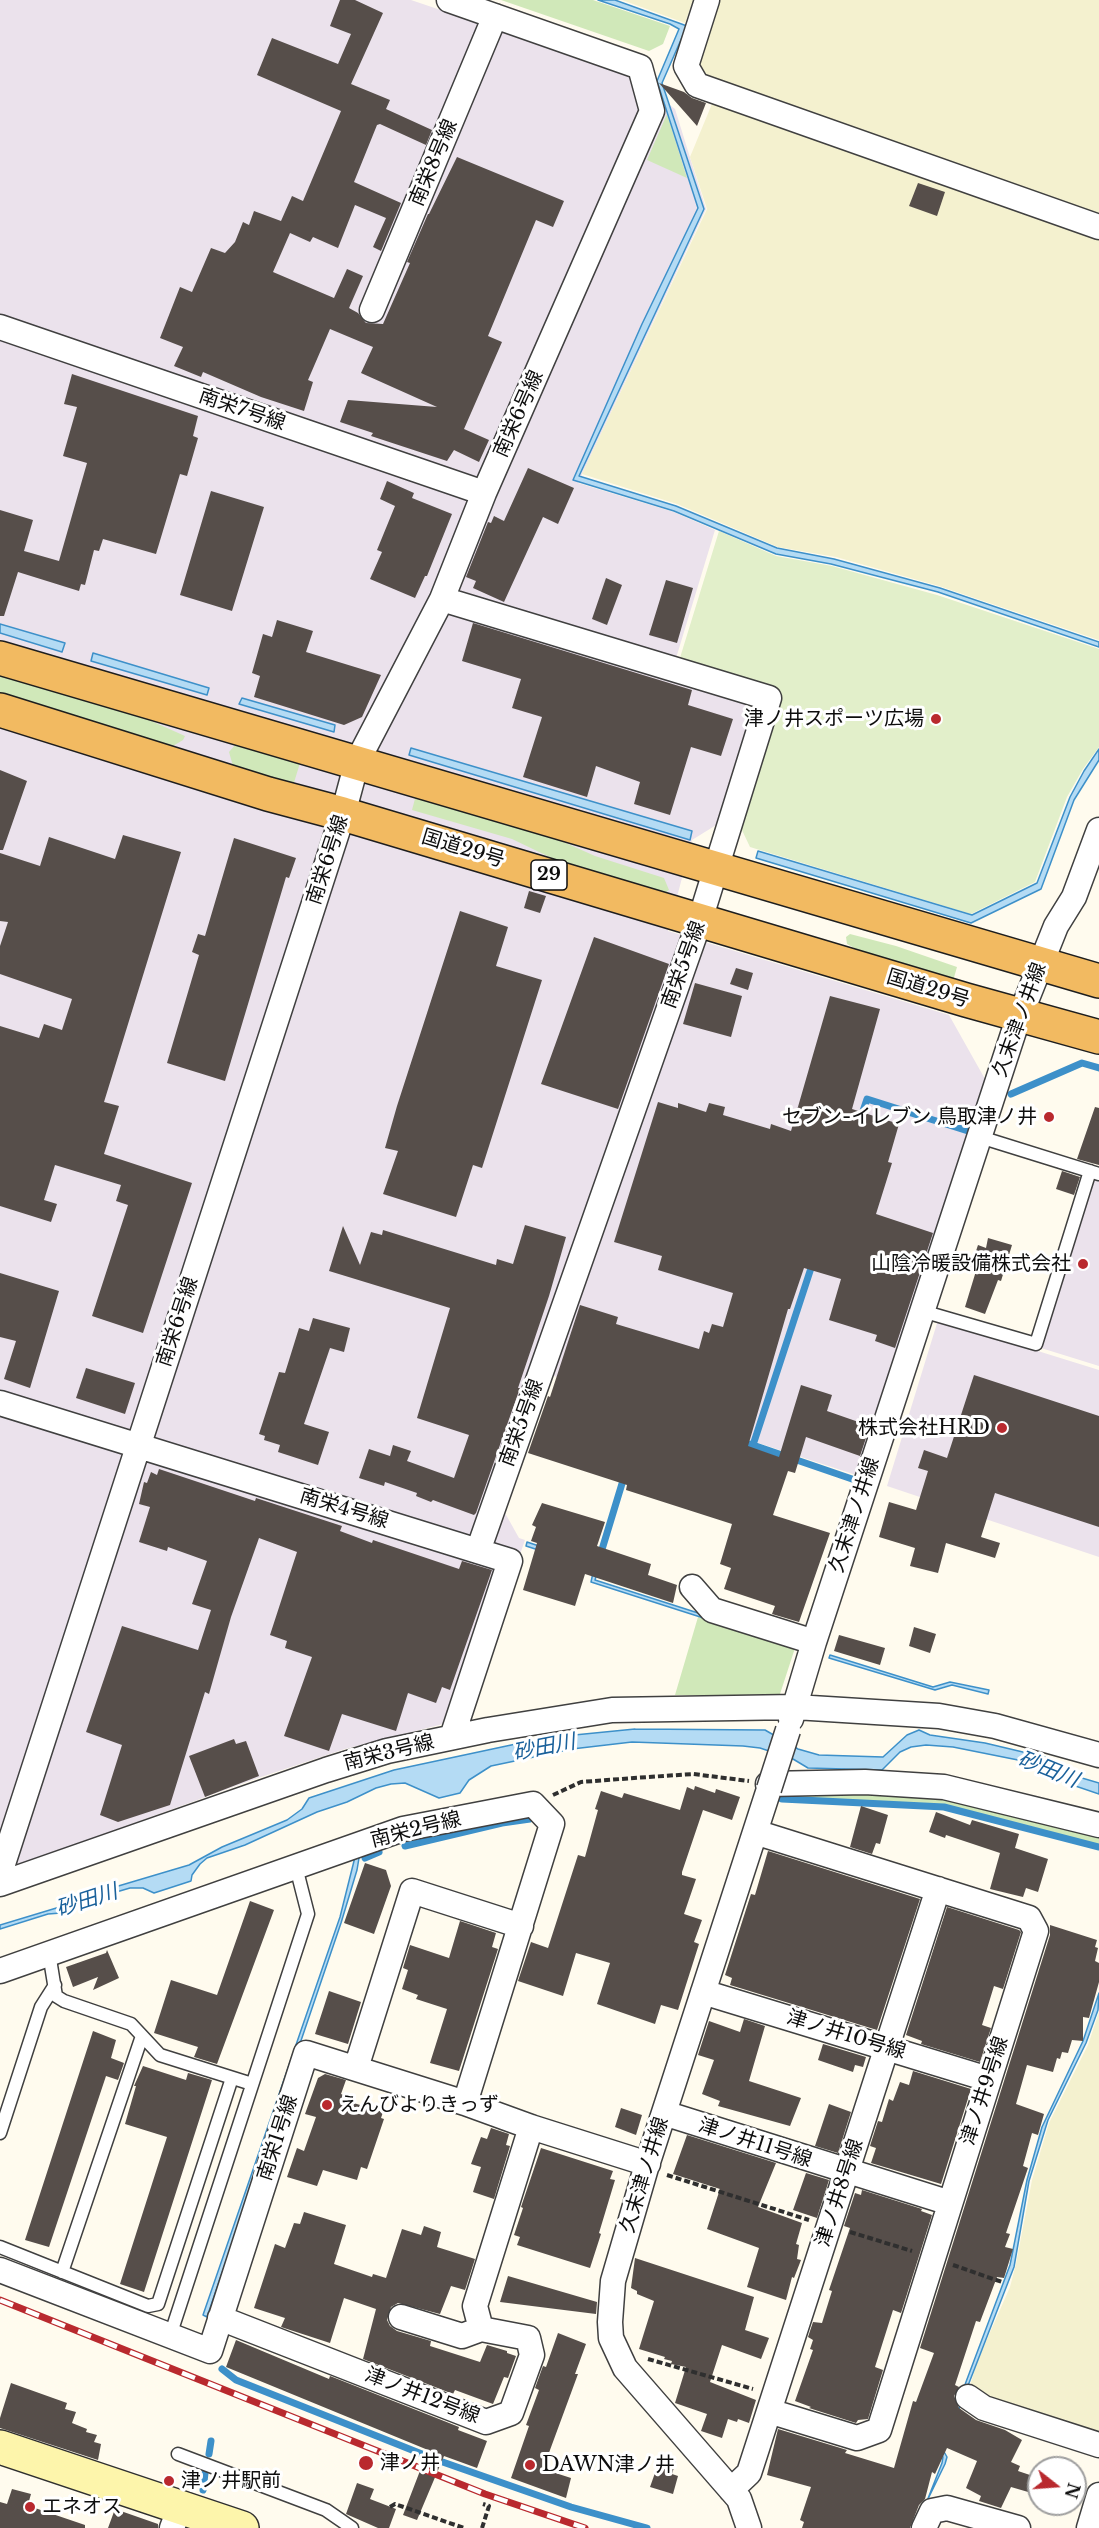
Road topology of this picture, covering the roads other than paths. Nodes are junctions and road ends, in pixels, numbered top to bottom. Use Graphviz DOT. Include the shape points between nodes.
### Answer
graph roads {
  1 [pos="449,0"];
  2 [pos="707,0"];
  3 [pos="495,16"];
  4 [pos="1099,227"];
  5 [pos="372,310"];
  6 [pos="0,327"];
  7 [pos="484,493"];
  8 [pos="442,599"];
  9 [pos="0,658"];
  10 [pos="0,710"];
  11 [pos="357,762"];
  12 [pos="343,814"];
  13 [pos="1099,830"];
  14 [pos="718,868"];
  15 [pos="700,920"];
  16 [pos="1041,964"];
  17 [pos="1099,981"];
  18 [pos="1021,1016"];
  19 [pos="1099,1037"];
  20 [pos="980,1137"];
  21 [pos="1095,1173"];
  22 [pos="922,1311"];
  23 [pos="0,1403"];
  24 [pos="138,1445"];
  25 [pos="478,1551"];
  26 [pos="692,1587"];
  27 [pos="814,1642"];
  28 [pos="795,1707"];
  29 [pos="452,1737"];
  30 [pos="1099,1755"];
  31 [pos="769,1786"];
  32 [pos="1099,1825"];
  33 [pos="755,1832"];
  34 [pos="296,1867"];
  35 [pos="0,1873"];
  36 [pos="0,1884"];
  37 [pos="938,1890"];
  38 [pos="521,1926"];
  39 [pos="49,1953"];
  40 [pos="0,1971"];
  41 [pos="54,1985"];
  42 [pos="703,1992"];
  43 [pos="142,2036"];
  44 [pos="888,2048"];
  45 [pos="356,2068"];
  46 [pos="232,2078"];
  47 [pos="988,2079"];
  48 [pos="252,2084"];
  49 [pos="465,2103"];
  50 [pos="664,2114"];
  51 [pos="531,2127"];
  52 [pos="0,2133"];
  53 [pos="648,2164"];
  54 [pos="846,2172"];
  55 [pos="950,2203"];
  56 [pos="0,2247"];
  57 [pos="0,2270"];
  58 [pos="62,2272"];
  59 [pos="401,2317"];
  60 [pos="220,2318"];
  61 [pos="481,2329"];
  62 [pos="170,2336"];
  63 [pos="968,2397"];
  64 [pos="772,2403"];
  65 [pos="1099,2445"];
  66 [pos="0,2447"];
  67 [pos="178,2454"];
  68 [pos="731,2490"];
  69 [pos="1099,2495"];
  70 [pos="176,2518"];
  71 [pos="242,2528"];
  72 [pos="352,2528"];
  73 [pos="749,2528"];
  74 [pos="924,2528"];
  75 [pos="1017,2528"];
  76 [pos="1089,2528"];
  1 -- 3 [label="street, 南栄6号線"];
  2 -- 4 [label="street" via="686,66 697,85"];
  3 -- 5 [label="street, 南栄8号線"];
  3 -- 7 [label="street, 南栄6号線" via="640,67 652,111"];
  6 -- 7 [label="street, 南栄7号線"];
  7 -- 8 [label="street, 南栄6号線"];
  8 -- 11 [label="street, 南栄6号線"];
  8 -- 14 [label="street, 南栄5号線" via="769,698"];
  9 -- 11 [label="highway"];
  10 -- 12 [label="highway, 国道29号 / 29"];
  11 -- 12 [label="street, 南栄6号線"];
  11 -- 14 [label="highway"];
  12 -- 15 [label="highway, 国道29号 / 29"];
  12 -- 24 [label="street, 南栄6号線"];
  13 -- 16 [label="street, 久末津ノ井線" via="1074,897 1056,926"];
  14 -- 15 [label="street, 南栄5号線"];
  14 -- 16 [label="highway"];
  15 -- 18 [label="highway, 国道29号 / 29"];
  15 -- 25 [label="street, 南栄5号線"];
  16 -- 17 [label="highway"];
  16 -- 18 [label="street, 久末津ノ井線"];
  18 -- 19 [label="highway, 国道29号 / 29"];
  18 -- 20 [label="street, 久末津ノ井線"];
  20 -- 21 [label="lane"];
  20 -- 22 [label="street, 久末津ノ井線"];
  21 -- 22 [label="lane" via="1036,1344"];
  22 -- 27 [label="street, 久末津ノ井線"];
  23 -- 24 [label="street, 南栄4号線"];
  24 -- 25 [label="street, 南栄4号線"];
  24 -- 35 [label="street, 南栄6号線"];
  25 -- 29 [label="street, 南栄4号線" via="510,1561"];
  26 -- 27 [label="street" via="712,1610"];
  27 -- 28 [label="street, 久末津ノ井線"];
  28 -- 29 [label="street, 南栄3号線" via="612,1710"];
  28 -- 30 [label="street, 南栄3号線" via="939,1716 995,1726"];
  28 -- 31 [label="street, 久末津ノ井線, bridge"];
  29 -- 36 [label="street, 南栄3号線" via="326,1770"];
  31 -- 32 [label="street" via="865,1782 944,1787"];
  31 -- 33 [label="street, 久末津ノ井線"];
  33 -- 37 [label="street, 津ノ井9号線"];
  33 -- 42 [label="street, 久末津ノ井線"];
  34 -- 38 [label="street, 南栄2号線" via="404,1829 533,1804 552,1824"];
  34 -- 39 [label="street, 南栄2号線"];
  34 -- 48 [label="lane" via="308,1914"];
  37 -- 44 [label="street, 津ノ井8号線"];
  37 -- 47 [label="street, 津ノ井9号線" via="1029,1917 1036,1931"];
  38 -- 45 [label="street" via="412,1891"];
  38 -- 49 [label="street"];
  39 -- 40 [label="street, 南栄2号線"];
  39 -- 41 [label="lane"];
  41 -- 43 [label="lane" via="56,1996 64,2001 131,2024"];
  41 -- 52 [label="lane" via="41,2007"];
  42 -- 44 [label="street, 津ノ井10号線"];
  42 -- 50 [label="street, 久末津ノ井線"];
  43 -- 46 [label="lane" via="160,2055"];
  43 -- 58 [label="lane"];
  44 -- 47 [label="street, 津ノ井10号線"];
  44 -- 54 [label="street, 津ノ井8号線"];
  45 -- 49 [label="street, 南栄1号線"];
  45 -- 60 [label="street, 南栄1号線" via="306,2053"];
  46 -- 48 [label="lane"];
  46 -- 58 [label="lane" via="158,2304 148,2306"];
  47 -- 55 [label="street, 津ノ井9号線"];
  48 -- 62 [label="lane"];
  49 -- 51 [label="street, 南栄1号線"];
  50 -- 53 [label="street, 久末津ノ井線"];
  50 -- 54 [label="street, 津ノ井11号線"];
  51 -- 53 [label="street, 南栄1号線"];
  51 -- 61 [label="street" via="475,2306"];
  53 -- 68 [label="street, 久末津ノ井線" via="613,2281 611,2338 625,2368"];
  54 -- 55 [label="street, 津ノ井11号線"];
  54 -- 64 [label="street, 津ノ井8号線"];
  55 -- 64 [label="street, 津ノ井9号線" via="879,2430 857,2438"];
  56 -- 58 [label="lane"];
  57 -- 62 [label="street, 南栄1号線"];
  59 -- 61 [label="street" via="462,2336"];
  60 -- 61 [label="street, 津ノ井12号線" via="486,2422 511,2413 532,2355 528,2338"];
  60 -- 62 [label="street, 南栄1号線" via="210,2351"];
  63 -- 65 [label="street" via="984,2408"];
  64 -- 68 [label="street, 津ノ井8号線" via="750,2473"];
  66 -- 70 [label="main road"];
  67 -- 72 [label="lane" via="326,2510"];
  68 -- 73 [label="street, 久末津ノ井線" via="739,2499"];
  69 -- 76 [label="street"];
  70 -- 71 [label="main road"];
  74 -- 75 [label="street" via="932,2511 947,2508"];
}
